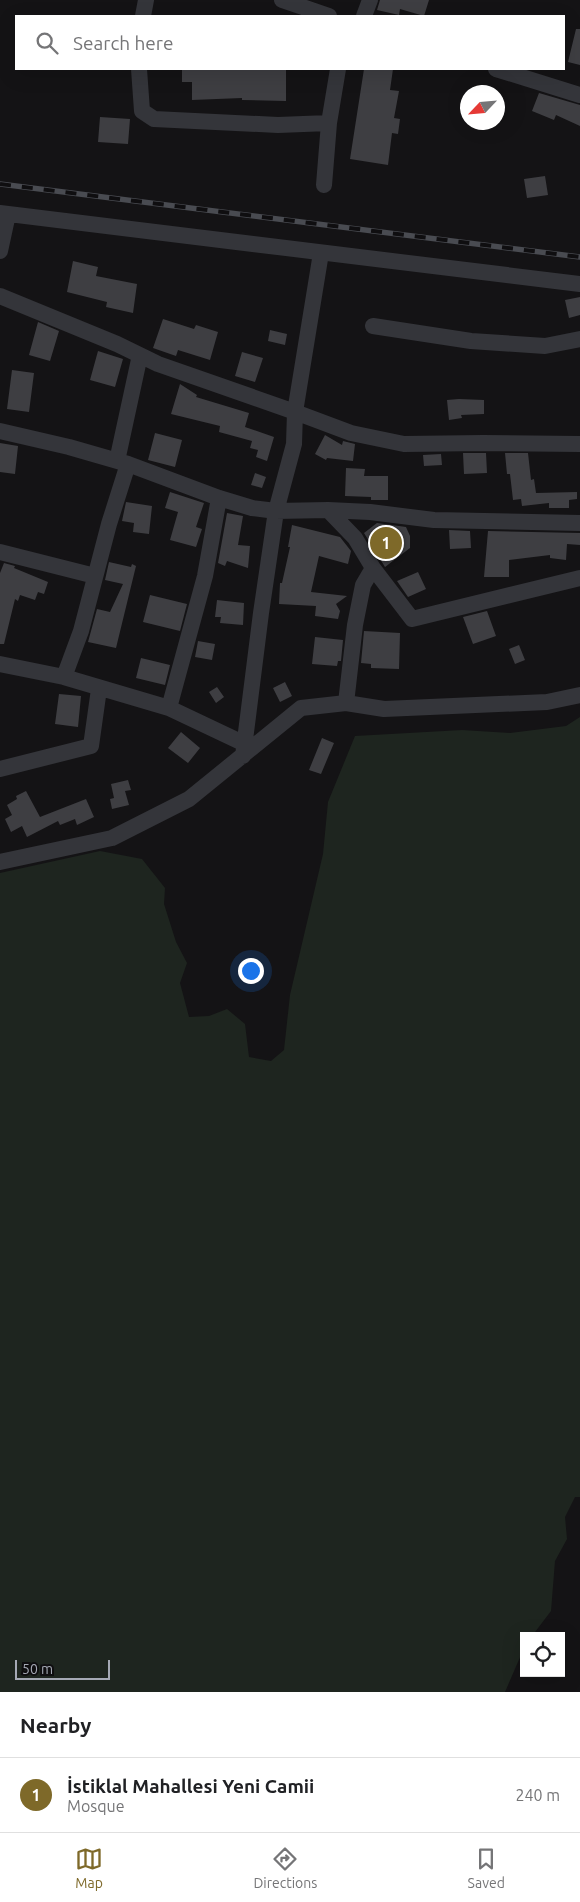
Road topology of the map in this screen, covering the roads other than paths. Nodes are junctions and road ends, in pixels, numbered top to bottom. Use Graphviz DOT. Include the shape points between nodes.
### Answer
graph roads {
  1 [pos="146,0"];
  2 [pos="282,0"];
  3 [pos="370,0"];
  4 [pos="143,15"];
  5 [pos="326,15"];
  6 [pos="364,15"];
  7 [pos="139,70"];
  8 [pos="338,70"];
  9 [pos="499,70"];
  10 [pos="580,95"];
  11 [pos="329,123"];
  12 [pos="324,185"];
  13 [pos="4,213"];
  14 [pos="0,251"];
  15 [pos="321,252"];
  16 [pos="580,284"];
  17 [pos="0,296"];
  18 [pos="373,326"];
  19 [pos="580,339"];
  20 [pos="140,355"];
  21 [pos="295,412"];
  22 [pos="0,431"];
  23 [pos="580,444"];
  24 [pos="122,463"];
  25 [pos="219,498"];
  26 [pos="328,510"];
  27 [pos="276,511"];
  28 [pos="580,523"];
  29 [pos="0,552"];
  30 [pos="373,568"];
  31 [pos="95,576"];
  32 [pos="580,578"];
  33 [pos="0,664"];
  34 [pos="64,677"];
  35 [pos="99,689"];
  36 [pos="580,695"];
  37 [pos="346,703"];
  38 [pos="169,708"];
  39 [pos="244,750"];
  40 [pos="0,769"];
  41 [pos="0,862"];
  1 -- 4 [label="street"];
  2 -- 5 [label="street"];
  3 -- 6 [label="street"];
  7 -- 11 [label="street" via="142,111 154,119 278,125"];
  8 -- 11 [label="street"];
  9 -- 10 [label="street"];
  11 -- 12 [label="street"];
  13 -- 14 [label="street"];
  13 -- 15 [label="street"];
  15 -- 16 [label="street"];
  15 -- 21 [label="street"];
  17 -- 20 [label="street"];
  18 -- 19 [label="street" via="471,341 544,346"];
  20 -- 21 [label="street"];
  20 -- 24 [label="street"];
  21 -- 23 [label="street" via="352,433 404,444"];
  21 -- 27 [label="street" via="294,444"];
  22 -- 24 [label="street"];
  24 -- 25 [label="street"];
  24 -- 31 [label="street"];
  25 -- 27 [label="street"];
  25 -- 38 [label="street" via="205,576"];
  26 -- 27 [label="street"];
  26 -- 28 [label="street" via="434,520"];
  26 -- 30 [label="street" via="355,538"];
  27 -- 39 [label="street"];
  29 -- 31 [label="street"];
  30 -- 32 [label="street" via="412,619"];
  30 -- 37 [label="street" via="363,585 355,625"];
  31 -- 34 [label="street"];
  33 -- 34 [label="street"];
  34 -- 35 [label="street"];
  35 -- 38 [label="street"];
  35 -- 40 [label="street" via="92,746"];
  36 -- 37 [label="street" via="547,702 403,708"];
  37 -- 39 [label="street" via="301,708"];
  38 -- 39 [label="street"];
  39 -- 41 [label="street" via="189,800 112,838"];
}
